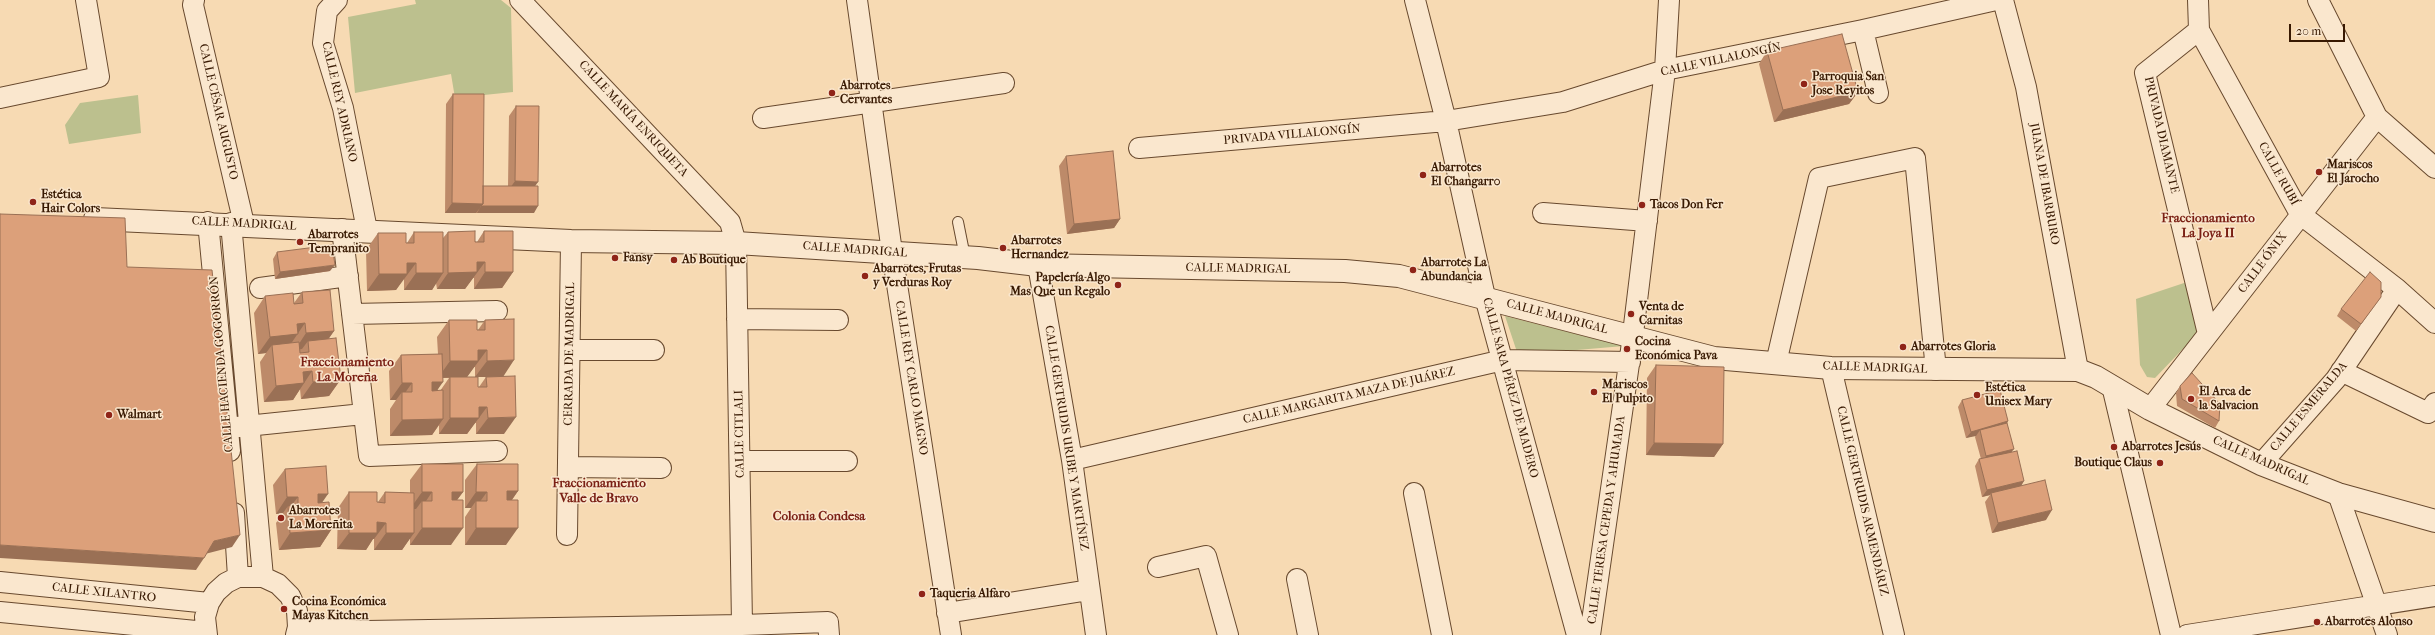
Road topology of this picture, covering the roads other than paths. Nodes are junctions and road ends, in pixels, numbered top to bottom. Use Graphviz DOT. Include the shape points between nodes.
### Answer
graph roads {
  1 [pos="86,0"];
  2 [pos="194,0"];
  3 [pos="337,0"];
  4 [pos="520,0"];
  5 [pos="857,0"];
  6 [pos="1415,0"];
  7 [pos="1669,0"];
  8 [pos="1996,0"];
  9 [pos="2003,0"];
  10 [pos="2198,0"];
  11 [pos="2318,0"];
  12 [pos="1863,30"];
  13 [pos="2198,30"];
  14 [pos="1665,70"];
  15 [pos="1004,84"];
  16 [pos="1878,93"];
  17 [pos="0,98"];
  18 [pos="871,103"];
  19 [pos="2376,117"];
  20 [pos="763,118"];
  21 [pos="1446,121"];
  22 [pos="1139,148"];
  23 [pos="2435,168"];
  24 [pos="1543,213"];
  25 [pos="2300,214"];
  26 [pos="71,218"];
  27 [pos="1647,221"];
  28 [pos="208,222"];
  29 [pos="958,222"];
  30 [pos="238,224"];
  31 [pos="342,229"];
  32 [pos="367,230"];
  33 [pos="571,241"];
  34 [pos="736,243"];
  35 [pos="892,252"];
  36 [pos="965,257"];
  37 [pos="1038,265"];
  38 [pos="348,276"];
  39 [pos="260,288"];
  40 [pos="2397,289"];
  41 [pos="1485,297"];
  42 [pos="497,311"];
  43 [pos="352,314"];
  44 [pos="737,319"];
  45 [pos="838,320"];
  46 [pos="2435,323"];
  47 [pos="2208,334"];
  48 [pos="1633,336"];
  49 [pos="570,350"];
  50 [pos="654,350"];
  51 [pos="1503,360"];
  52 [pos="1630,362"];
  53 [pos="1776,363"];
  54 [pos="1831,368"];
  55 [pos="1936,370"];
  56 [pos="2078,370"];
  57 [pos="2341,371"];
  58 [pos="2112,386"];
  59 [pos="2435,403"];
  60 [pos="2150,409"];
  61 [pos="363,414"];
  62 [pos="250,426"];
  63 [pos="229,428"];
  64 [pos="497,451"];
  65 [pos="1072,460"];
  66 [pos="740,461"];
  67 [pos="847,461"];
  68 [pos="2261,464"];
  69 [pos="568,467"];
  70 [pos="231,468"];
  71 [pos="661,468"];
  72 [pos="233,491"];
  73 [pos="1414,493"];
  74 [pos="2338,494"];
  75 [pos="2435,521"];
  76 [pos="567,535"];
  77 [pos="1158,567"];
  78 [pos="263,577"];
  79 [pos="238,578"];
  80 [pos="1297,579"];
  81 [pos="0,582"];
  82 [pos="1089,590"];
  83 [pos="2435,596"];
  84 [pos="209,603"];
  85 [pos="2376,605"];
  86 [pos="0,612"];
  87 [pos="947,613"];
  88 [pos="742,625"];
  89 [pos="829,628"];
  90 [pos="297,631"];
  91 [pos="523,632"];
  92 [pos="367,633"];
  93 [pos="206,634"];
  94 [pos="951,635"];
  95 [pos="1096,635"];
  96 [pos="1228,635"];
  97 [pos="1308,635"];
  98 [pos="1442,635"];
  99 [pos="1576,635"];
  100 [pos="1590,635"];
  101 [pos="1894,635"];
  102 [pos="2171,635"];
  103 [pos="2187,635"];
  104 [pos="2387,635"];
  1 -- 17 [label="street" via="99,77"];
  2 -- 30 [label="street, CALLE CÉSAR AUGUSTO"];
  3 -- 32 [label="street, CALLE REY ADRIANO" via="327,11 322,43 343,108"];
  4 -- 34 [label="street, CALLE MARÍA ENRIQUETA" via="730,222"];
  5 -- 18 [label="street, CALLE REY CARLO MAGNO"];
  6 -- 21 [label="street, CALLE SARA PÉREZ DE MADERO"];
  7 -- 14 [label="street, CALLE TERESA CEPEDA Y AHUMADA"];
  8 -- 12 [label="street, CALLE VILLALONGÍN"];
  9 -- 56 [label="street, JUANA DE IBARBURO" via="2026,87"];
  10 -- 13 [label="street, CALLE RUBÍ"];
  11 -- 19 [label="street"];
  12 -- 14 [label="street, CALLE VILLALONGÍN"];
  12 -- 16 [label="street"];
  13 -- 25 [label="street, CALLE RUBÍ"];
  13 -- 47 [label="street, PRIVADA DIAMANTE" via="2145,73"];
  14 -- 21 [label="street, CALLE VILLALONGÍN" via="1563,102"];
  14 -- 27 [label="street, CALLE TERESA CEPEDA Y AHUMADA"];
  15 -- 18 [label="street"];
  18 -- 20 [label="street"];
  18 -- 35 [label="street, CALLE REY CARLO MAGNO"];
  19 -- 23 [label="street"];
  19 -- 25 [label="street, CALLE ÓNIX"];
  21 -- 22 [label="street, PRIVADA VILLALONGÍN"];
  21 -- 41 [label="street, CALLE SARA PÉREZ DE MADERO"];
  24 -- 27 [label="street"];
  25 -- 40 [label="street, CALLE RUBÍ"];
  25 -- 47 [label="street, CALLE ÓNIX"];
  26 -- 28 [label="street, CALLE MADRIGAL"];
  27 -- 48 [label="street, CALLE TERESA CEPEDA Y AHUMADA"];
  28 -- 30 [label="street, CALLE MADRIGAL"];
  28 -- 63 [label="street, CALLE HACIENDA GOGORRÓN"];
  29 -- 36 [label="lane"];
  30 -- 31 [label="street, CALLE MADRIGAL"];
  30 -- 62 [label="street, CALLE HACIENDA GOGORRÓN"];
  31 -- 32 [label="street, CALLE MADRIGAL"];
  31 -- 38 [label="street"];
  32 -- 33 [label="street, CALLE MADRIGAL"];
  33 -- 34 [label="street, CALLE MADRIGAL"];
  33 -- 49 [label="street, CERRADA DE MADRIGAL"];
  34 -- 35 [label="street, CALLE MADRIGAL"];
  34 -- 44 [label="street, CALLE CITLALI"];
  35 -- 36 [label="street, CALLE MADRIGAL"];
  35 -- 87 [label="street, CALLE REY CARLO MAGNO"];
  36 -- 37 [label="street, CALLE MADRIGAL"];
  37 -- 41 [label="street, CALLE MADRIGAL" via="1345,271 1399,276"];
  37 -- 65 [label="street, CALLE GERTRUDIS URIBE Y MARTÍNEZ"];
  38 -- 39 [label="street"];
  38 -- 43 [label="street"];
  40 -- 46 [label="street, CALLE RUBÍ"];
  40 -- 57 [label="street, CALLE ESMERALDA"];
  41 -- 48 [label="street, CALLE MADRIGAL"];
  41 -- 51 [label="street, CALLE SARA PÉREZ DE MADERO"];
  42 -- 43 [label="street"];
  43 -- 61 [label="street"];
  44 -- 45 [label="street"];
  44 -- 66 [label="street, CALLE CITLALI"];
  47 -- 60 [label="street, CALLE ÓNIX"];
  48 -- 52 [label="street, CALLE TERESA CEPEDA Y AHUMADA"];
  48 -- 53 [label="street, CALLE MADRIGAL" via="1714,358"];
  49 -- 50 [label="street"];
  49 -- 69 [label="street, CERRADA DE MADRIGAL"];
  51 -- 52 [label="street, CALLE MARGARITA MAZA DE JUÁREZ"];
  51 -- 65 [label="street, CALLE MARGARITA MAZA DE JUÁREZ"];
  51 -- 99 [label="street, CALLE SARA PÉREZ DE MADERO"];
  52 -- 100 [label="street, CALLE TERESA CEPEDA Y AHUMADA"];
  53 -- 54 [label="street, CALLE MADRIGAL"];
  53 -- 55 [label="street" via="1819,178 1915,158"];
  54 -- 55 [label="street, CALLE MADRIGAL"];
  54 -- 101 [label="street, CALLE GERTRUDIS ARMENDÁRIZ"];
  55 -- 56 [label="street, CALLE MADRIGAL"];
  56 -- 58 [label="street, CALLE MADRIGAL"];
  57 -- 59 [label="street" via="2428,413"];
  57 -- 68 [label="street, CALLE ESMERALDA"];
  58 -- 60 [label="street, CALLE MADRIGAL"];
  58 -- 102 [label="street"];
  60 -- 68 [label="street, CALLE MADRIGAL"];
  61 -- 62 [label="street"];
  61 -- 64 [label="street" via="368,456"];
  62 -- 63 [label="street"];
  62 -- 78 [label="street, CALLE HACIENDA GOGORRÓN"];
  63 -- 70 [label="street, CALLE HACIENDA GOGORRÓN"];
  65 -- 82 [label="street, CALLE GERTRUDIS URIBE Y MARTÍNEZ"];
  66 -- 67 [label="street"];
  66 -- 88 [label="street, CALLE CITLALI"];
  68 -- 74 [label="street, CALLE MADRIGAL"];
  69 -- 71 [label="street"];
  69 -- 76 [label="street, CERRADA DE MADRIGAL"];
  72 -- 79 [label="street"];
  73 -- 98 [label="street"];
  74 -- 75 [label="street, CALLE MADRIGAL"];
  74 -- 85 [label="street"];
  77 -- 96 [label="street" via="1206,556"];
  78 -- 79 [label="street"];
  78 -- 90 [label="street" via="278,584 290,596 297,611"];
  79 -- 84 [label="street" via="226,583"];
  80 -- 97 [label="street"];
  81 -- 84 [label="street, CALLE XILANTRO"];
  82 -- 87 [label="street"];
  82 -- 95 [label="street, CALLE GERTRUDIS URIBE Y MARTÍNEZ"];
  83 -- 85 [label="street"];
  84 -- 93 [label="street" via="205,618"];
  85 -- 103 [label="street"];
  85 -- 104 [label="street"];
  86 -- 93 [label="street"];
  87 -- 94 [label="street, CALLE REY CARLO MAGNO"];
  88 -- 89 [label="street"];
  88 -- 91 [label="street"];
  90 -- 92 [label="street"];
  91 -- 92 [label="street"];
}
